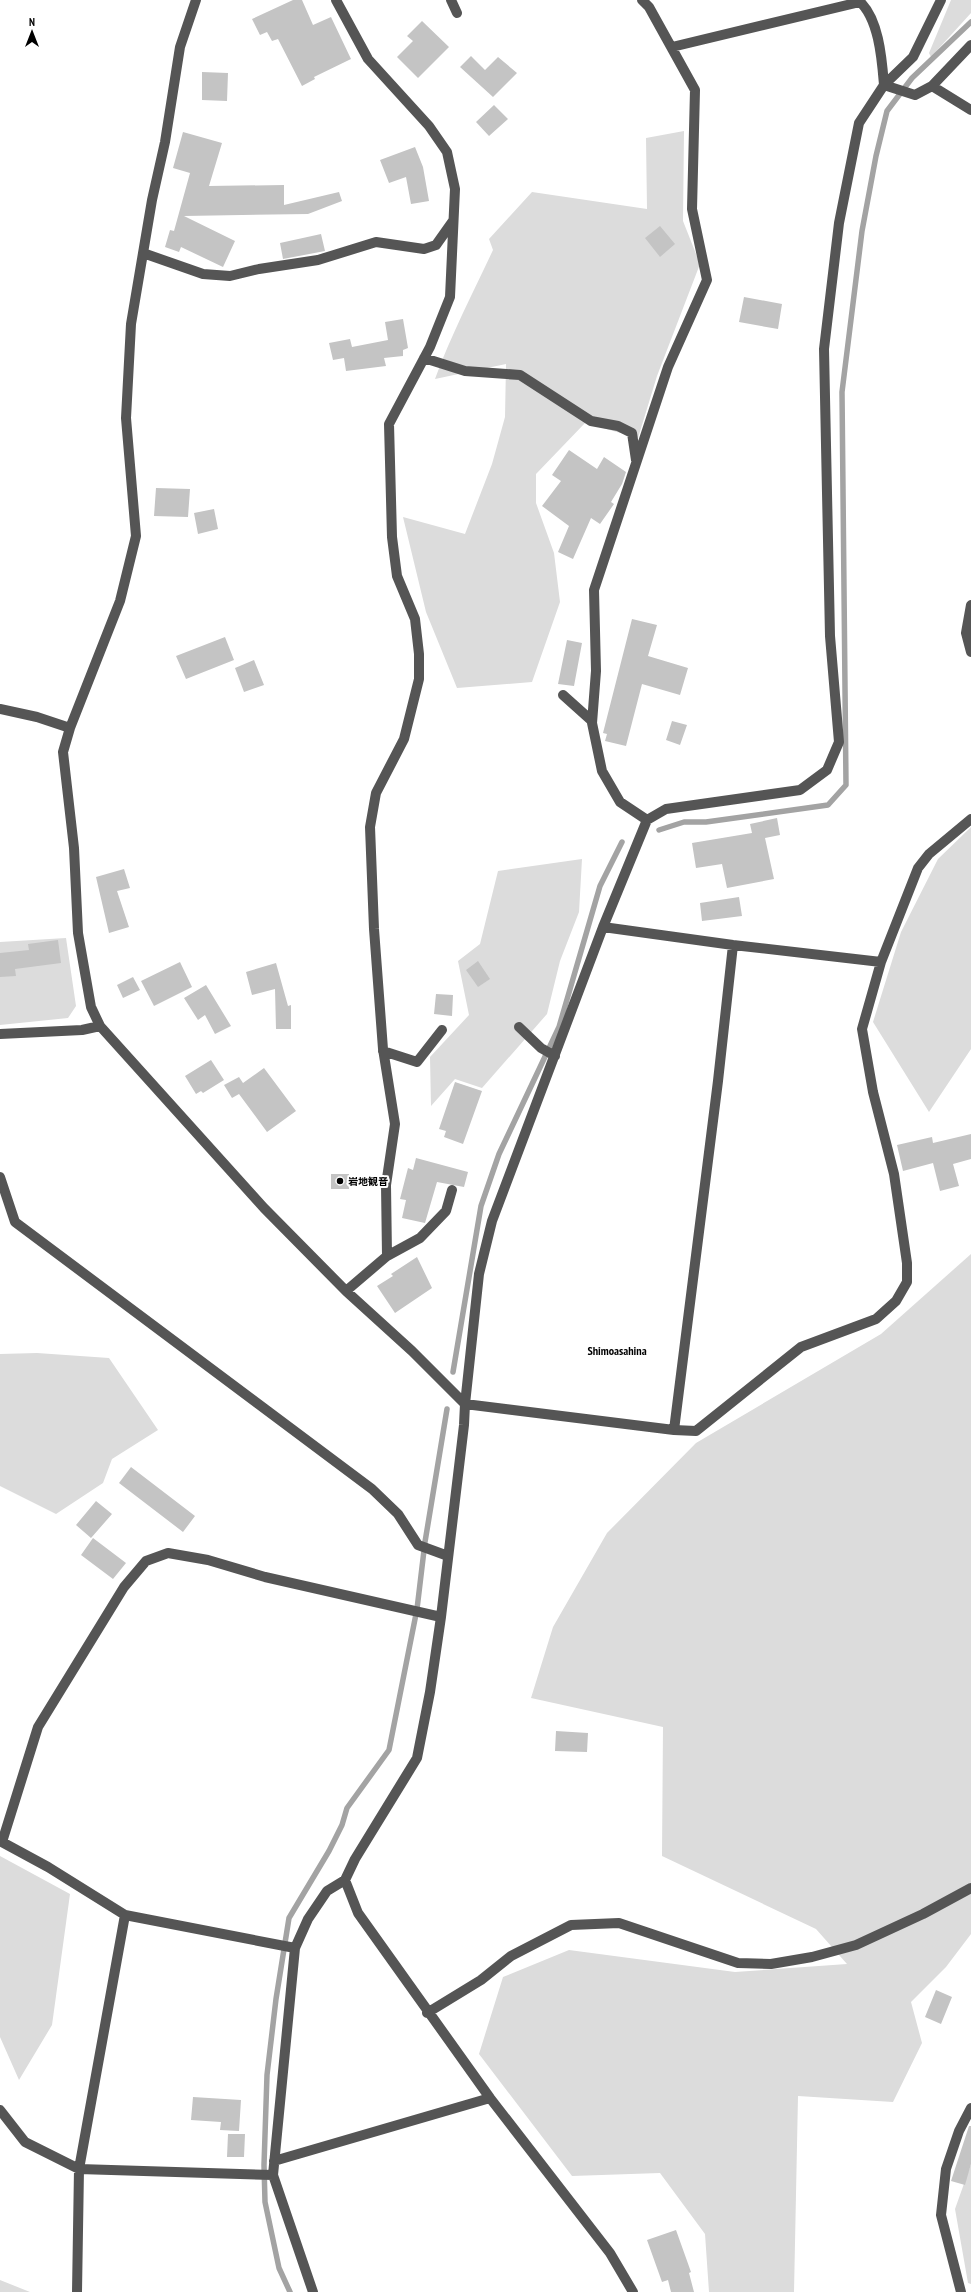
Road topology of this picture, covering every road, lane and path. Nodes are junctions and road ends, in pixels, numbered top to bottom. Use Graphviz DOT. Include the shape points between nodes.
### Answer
graph roads {
  1 [pos="196,0"];
  2 [pos="336,0"];
  3 [pos="451,0"];
  4 [pos="642,0"];
  5 [pos="940,0"];
  6 [pos="859,1"];
  7 [pos="457,13"];
  8 [pos="971,45"];
  9 [pos="672,47"];
  10 [pos="884,85"];
  11 [pos="932,86"];
  12 [pos="971,110"];
  13 [pos="453,220"];
  14 [pos="143,253"];
  15 [pos="424,358"];
  16 [pos="637,465"];
  17 [pos="971,605"];
  18 [pos="971,652"];
  19 [pos="563,695"];
  20 [pos="0,709"];
  21 [pos="592,720"];
  22 [pos="70,728"];
  23 [pos="971,819"];
  24 [pos="647,820"];
  25 [pos="604,927"];
  26 [pos="733,945"];
  27 [pos="881,962"];
  28 [pos="100,1026"];
  29 [pos="519,1027"];
  30 [pos="442,1030"];
  31 [pos="0,1034"];
  32 [pos="383,1051"];
  33 [pos="554,1056"];
  34 [pos="0,1177"];
  35 [pos="452,1190"];
  36 [pos="387,1256"];
  37 [pos="346,1291"];
  38 [pos="465,1404"];
  39 [pos="674,1430"];
  40 [pos="448,1556"];
  41 [pos="441,1617"];
  42 [pos="1,1841"];
  43 [pos="345,1880"];
  44 [pos="971,1888"];
  45 [pos="125,1915"];
  46 [pos="286,1946"];
  47 [pos="427,2013"];
  48 [pos="490,2098"];
  49 [pos="971,2108"];
  50 [pos="0,2110"];
  51 [pos="274,2160"];
  52 [pos="79,2169"];
  53 [pos="273,2175"];
  54 [pos="77,2292"];
  55 [pos="313,2292"];
  56 [pos="633,2292"];
  57 [pos="961,2292"];
  1 -- 14 [label="street" via="180,47 165,142"];
  2 -- 13 [label="street" via="368,59 429,126 447,152 455,189"];
  3 -- 7 [label="street"];
  4 -- 9 [label="street" via="649,7"];
  5 -- 10 [label="street" via="914,57"];
  6 -- 9 [label="street"];
  6 -- 10 [label="street" via="864,5 880,46"];
  8 -- 11 [label="street"];
  9 -- 16 [label="street" via="695,90 692,209 707,280 668,366"];
  10 -- 11 [label="street" via="915,95"];
  10 -- 24 [label="street" via="859,122 839,223 824,349 830,629 839,742 828,770 800,790 666,809"];
  11 -- 12 [label="street"];
  13 -- 14 [label="street" via="436,245 424,249 376,242 318,260 230,276 203,274"];
  13 -- 15 [label="street" via="450,297"];
  14 -- 22 [label="street" via="131,324 126,418 136,536 120,601"];
  15 -- 16 [label="street" via="465,371 520,375 591,421 618,426 632,433"];
  15 -- 32 [label="street" via="389,424 392,537 397,576 415,619 419,679 404,739 376,793 370,827"];
  16 -- 21 [label="street" via="594,590 596,671"];
  17 -- 18 [label="street" via="966,633"];
  19 -- 21 [label="street"];
  20 -- 22 [label="street"];
  21 -- 24 [label="street" via="602,771 620,802"];
  22 -- 28 [label="street" via="63,752 74,848 78,933 91,1007"];
  23 -- 27 [label="street" via="928,854 918,868"];
  24 -- 25 [label="street"];
  25 -- 26 [label="street"];
  25 -- 33 [label="street"];
  26 -- 27 [label="street"];
  26 -- 39 [label="street"];
  27 -- 39 [label="street" via="862,1029 873,1092 894,1174 907,1263 907,1282 896,1301 876,1319 801,1348 696,1431"];
  28 -- 31 [label="street" via="82,1030"];
  28 -- 37 [label="street" via="264,1208"];
  29 -- 33 [label="street" via="541,1048"];
  30 -- 32 [label="street" via="417,1062"];
  32 -- 36 [label="street" via="395,1124 386,1185"];
  33 -- 38 [label="street" via="501,1199 479,1274"];
  34 -- 40 [label="street" via="15,1222 372,1490 398,1514 418,1545"];
  35 -- 36 [label="street" via="446,1211 420,1238"];
  36 -- 37 [label="street"];
  37 -- 38 [label="street"];
  38 -- 39 [label="street"];
  38 -- 40 [label="street"];
  40 -- 41 [label="street"];
  41 -- 42 [label="street" via="265,1577 208,1560 168,1553 146,1561 124,1586 38,1727"];
  41 -- 43 [label="street" via="417,1758 354,1859"];
  42 -- 45 [label="street"];
  43 -- 46 [label="street" via="326,1891"];
  43 -- 47 [label="street" via="358,1913"];
  44 -- 47 [label="street" via="856,1945 812,1958 772,1964 738,1963 619,1923 571,1925 511,1956 481,1980"];
  45 -- 46 [label="street"];
  45 -- 52 [label="street"];
  46 -- 51 [label="street"];
  47 -- 48 [label="street"];
  48 -- 51 [label="street"];
  48 -- 56 [label="street" via="610,2253"];
  49 -- 57 [label="street" via="959,2131 946,2169 942,2215"];
  50 -- 52 [label="street" via="25,2142"];
  51 -- 53 [label="street"];
  52 -- 53 [label="street"];
  52 -- 54 [label="street"];
  53 -- 55 [label="street"];
}
